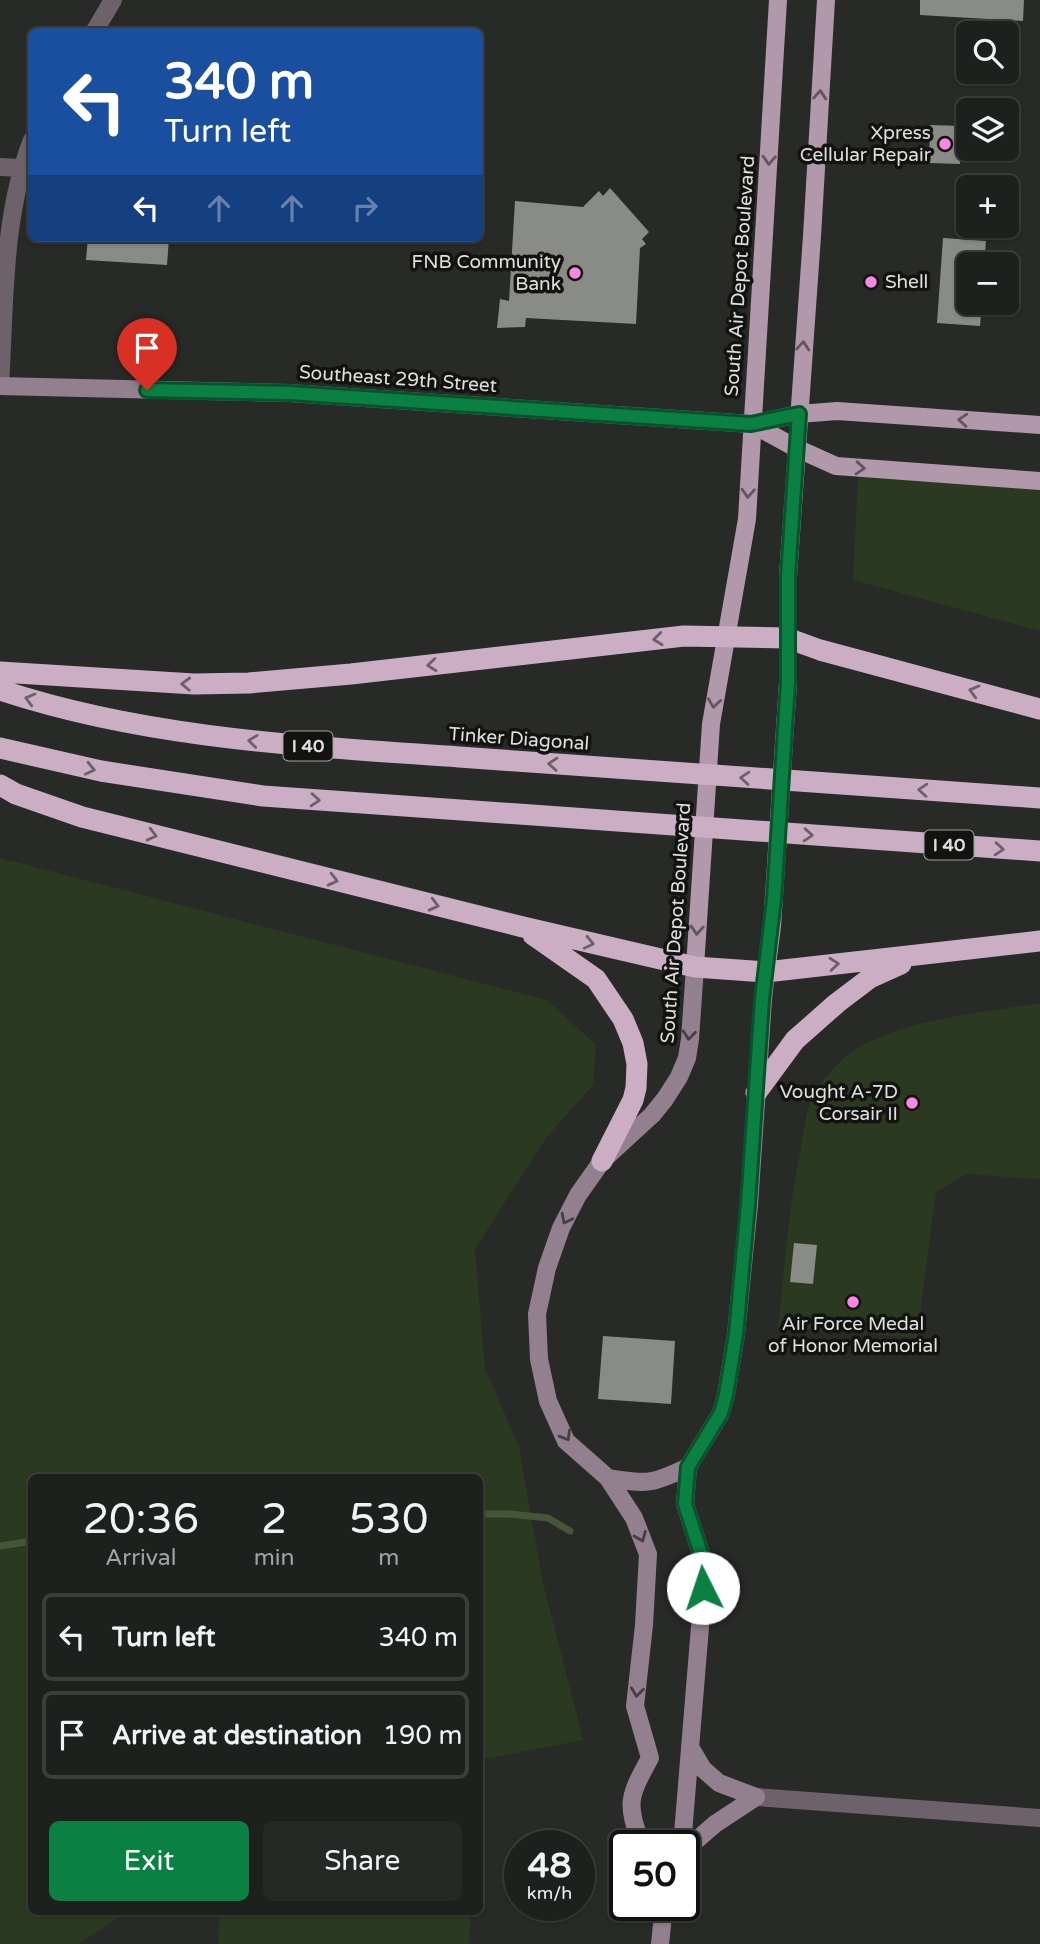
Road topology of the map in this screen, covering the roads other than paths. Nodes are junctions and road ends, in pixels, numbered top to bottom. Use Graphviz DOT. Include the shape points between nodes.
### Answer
graph roads {
  1 [pos="113,0"];
  2 [pos="778,0"];
  3 [pos="826,0"];
  4 [pos="96,28"];
  5 [pos="28,150"];
  6 [pos="0,167"];
  7 [pos="21,168"];
  8 [pos="0,386"];
  9 [pos="799,414"];
  10 [pos="751,424"];
  11 [pos="1040,425"];
  12 [pos="796,448"];
  13 [pos="1040,481"];
  14 [pos="726,636"];
  15 [pos="787,638"];
  16 [pos="0,672"];
  17 [pos="0,690"];
  18 [pos="1040,709"];
  19 [pos="0,748"];
  20 [pos="0,785"];
  21 [pos="1040,798"];
  22 [pos="1040,852"];
  23 [pos="523,927"];
  24 [pos="1040,941"];
  25 [pos="919,955"];
  26 [pos="695,967"];
  27 [pos="766,972"];
  28 [pos="756,1093"];
  29 [pos="602,1161"];
  30 [pos="688,1467"];
  31 [pos="608,1478"];
  32 [pos="690,1747"];
  33 [pos="756,1797"];
  34 [pos="1040,1818"];
  35 [pos="636,1830"];
  36 [pos="683,1830"];
  37 [pos="700,1837"];
  38 [pos="662,1921"];
  39 [pos="660,1944"];
  1 -- 4 [label="street"];
  2 -- 10 [label="main road, South Air Depot Boulevard, one-way"];
  9 -- 3 [label="main road, one-way"];
  5 -- 7 [label="street"];
  6 -- 7 [label="street"];
  7 -- 8 [label="street" via="11,216"];
  8 -- 10 [label="main road, Southeast 29th Street" via="289,393"];
  9 -- 10 [label="main road, Southeast 29th Street"];
  11 -- 9 [label="main road, Southeast 29th Street, one-way" via="837,411"];
  9 -- 12 [label="main road"];
  10 -- 12 [label="main road, Southeast 29th Street"];
  10 -- 14 [label="main road, South Air Depot Boulevard, one-way" via="747,519"];
  12 -- 13 [label="main road, Southeast 29th Street, one-way" via="836,466"];
  12 -- 15 [label="main road"];
  14 -- 15 [label="highway"];
  14 -- 16 [label="highway, one-way" via="684,636 249,683"];
  14 -- 26 [label="main road, South Air Depot Boulevard, one-way" via="711,724"];
  18 -- 15 [label="highway, one-way"];
  15 -- 27 [label="main road" via="788,682"];
  21 -- 17 [label="highway, Tinker Diagonal / I 40, one-way" via="271,743 87,715"];
  19 -- 22 [label="highway, I 40, one-way" via="101,771 262,796"];
  20 -- 23 [label="highway, one-way" via="82,817"];
  23 -- 26 [label="highway, one-way"];
  23 -- 29 [label="highway" via="596,979 633,1043 637,1064 633,1100"];
  24 -- 25 [label="highway"];
  27 -- 25 [label="highway, one-way"];
  25 -- 28 [label="highway" via="870,978 837,1003 795,1040"];
  26 -- 27 [label="highway"];
  26 -- 29 [label="main road, South Air Depot Boulevard, one-way" via="687,1058 679,1077 652,1115"];
  27 -- 28 [label="main road"];
  28 -- 30 [label="main road" via="736,1334 726,1395 721,1413"];
  29 -- 31 [label="main road, South Air Depot Boulevard, one-way" via="561,1228 537,1314 539,1359 548,1401 566,1441"];
  30 -- 31 [label="main road" via="643,1484"];
  30 -- 32 [label="main road" via="685,1504 705,1566"];
  31 -- 35 [label="main road, South Air Depot Boulevard, one-way" via="634,1518 648,1554 635,1706 650,1758 633,1788 630,1806"];
  32 -- 33 [label="main road" via="703,1769 719,1783"];
  32 -- 36 [label="main road"];
  33 -- 34 [label="street"];
  33 -- 37 [label="main road"];
  38 -- 39 [label="main road"];
}
